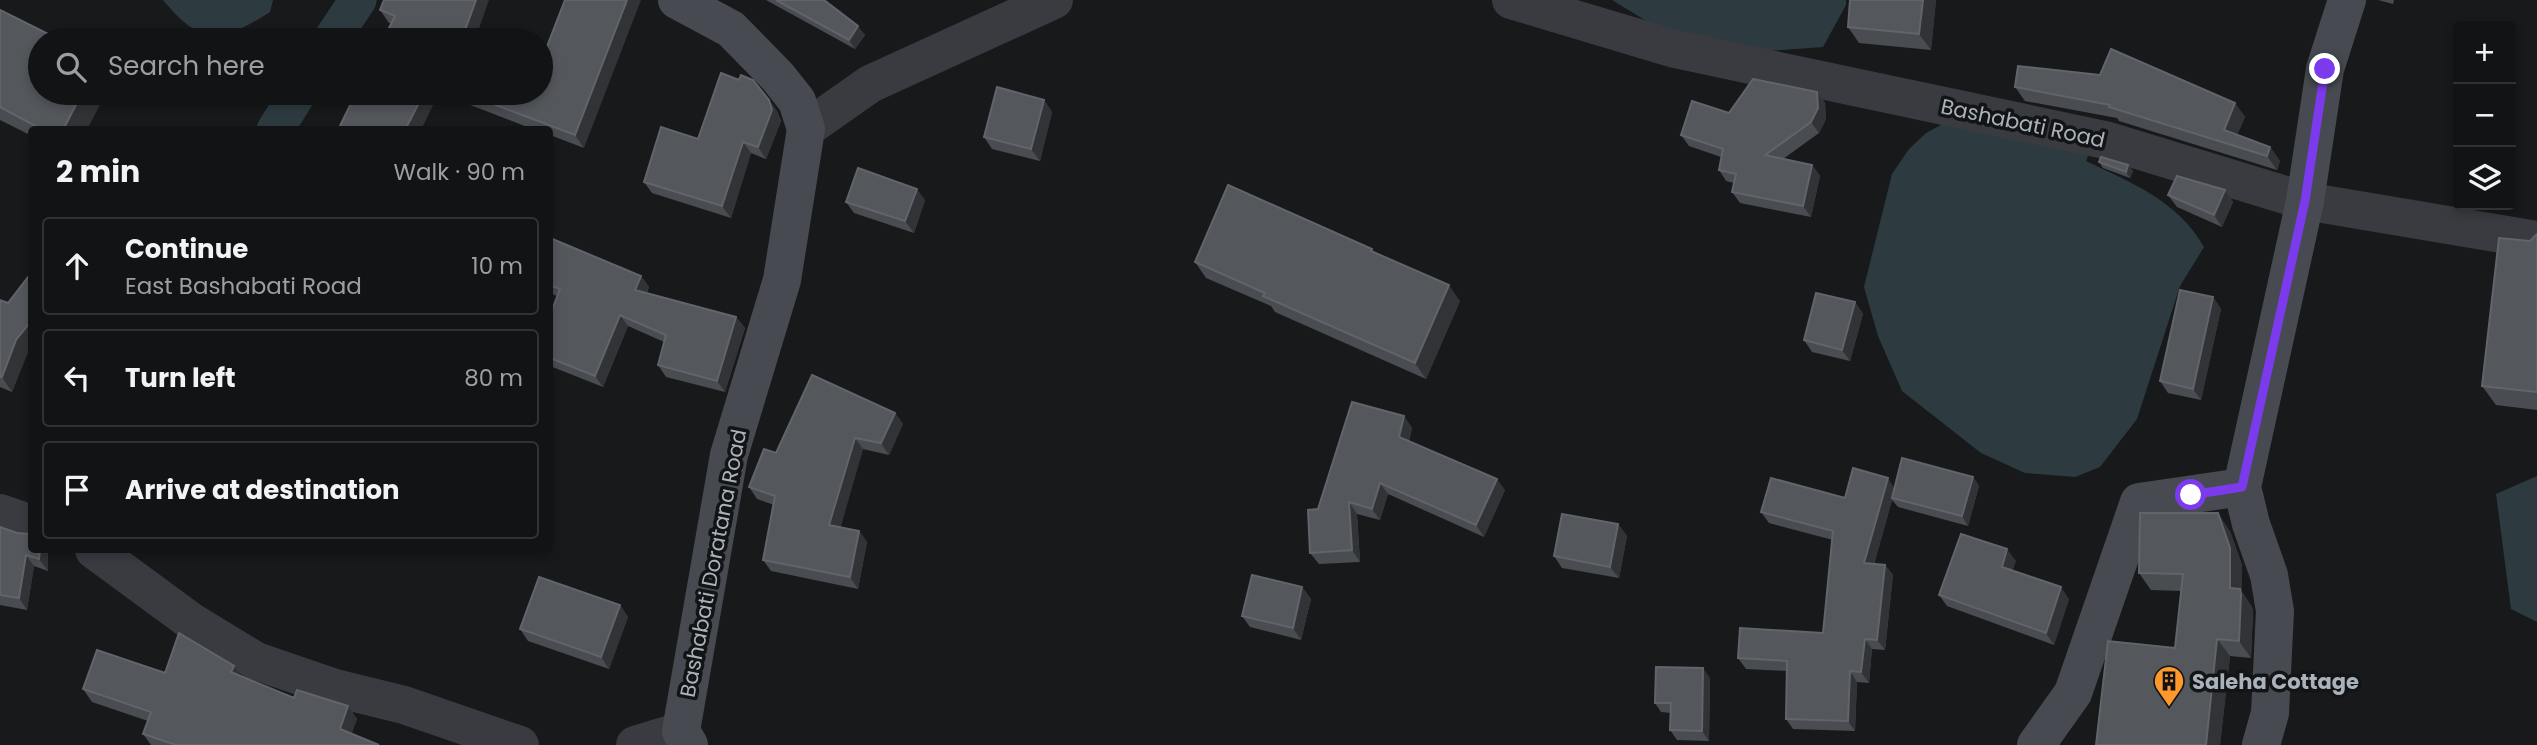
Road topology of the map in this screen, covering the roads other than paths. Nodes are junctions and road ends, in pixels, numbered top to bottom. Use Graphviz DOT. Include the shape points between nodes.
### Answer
graph roads {
  1 [pos="677,0"];
  2 [pos="1054,0"];
  3 [pos="1511,0"];
  4 [pos="2347,0"];
  5 [pos="806,129"];
  6 [pos="2305,201"];
  7 [pos="2537,240"];
  8 [pos="2242,487"];
  9 [pos="0,513"];
  10 [pos="28,523"];
  11 [pos="98,553"];
  12 [pos="685,738"];
  13 [pos="520,745"];
  14 [pos="635,745"];
  15 [pos="2036,745"];
  16 [pos="2261,745"];
  1 -- 5 [label="street" via="740,38 797,101"];
  2 -- 5 [label="street" via="870,85"];
  3 -- 6 [label="street, Bashabati Road" via="1675,49 2105,140"];
  4 -- 6 [label="street" via="2325,69"];
  5 -- 12 [label="street, Bashabati Doratana Road" via="782,280 729,455"];
  6 -- 7 [label="street, Bashabati Road"];
  6 -- 8 [label="street"];
  8 -- 15 [label="street" via="2140,502 2073,693"];
  8 -- 16 [label="street" via="2275,611 2270,713"];
  9 -- 10 [label="street"];
  11 -- 13 [label="street" via="192,622 256,661"];
  12 -- 14 [label="street"];
}
